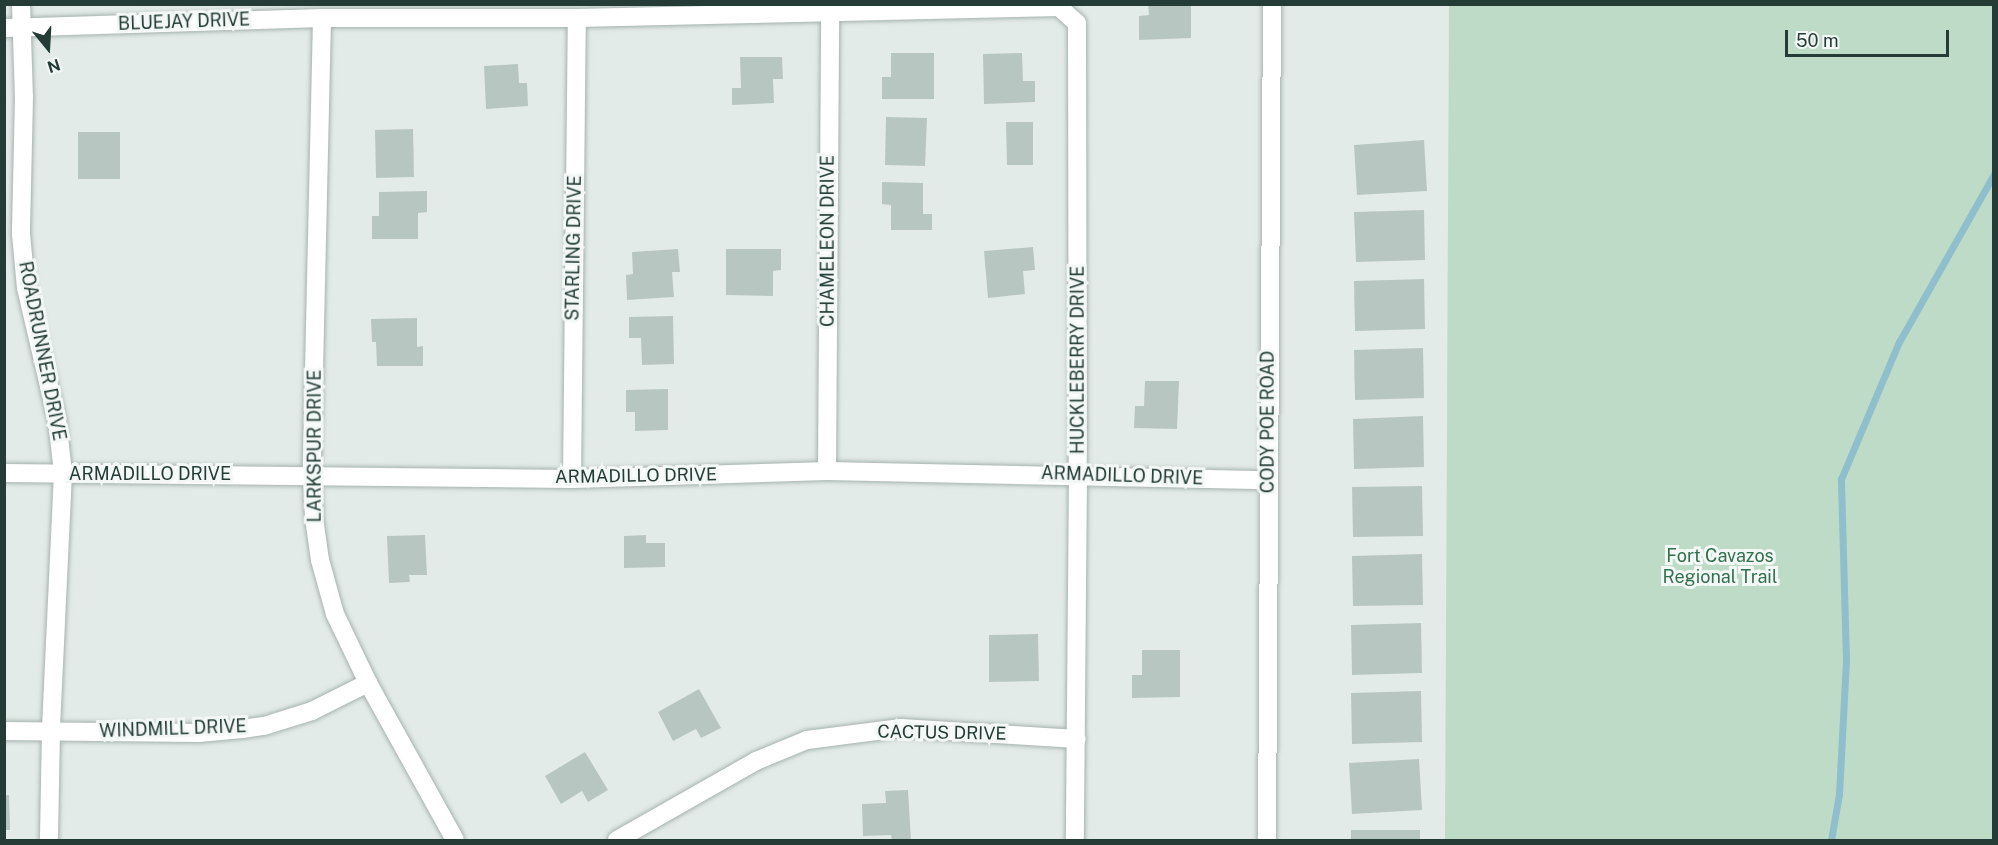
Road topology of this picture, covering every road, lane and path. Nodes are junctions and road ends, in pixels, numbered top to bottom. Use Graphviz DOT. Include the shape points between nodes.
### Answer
graph roads {
  1 [pos="21,4"];
  2 [pos="1272,4"];
  3 [pos="830,10"];
  4 [pos="322,18"];
  5 [pos="577,18"];
  6 [pos="1077,22"];
  7 [pos="13,27"];
  8 [pos="827,471"];
  9 [pos="4,473"];
  10 [pos="63,473"];
  11 [pos="312,474"];
  12 [pos="1078,474"];
  13 [pos="572,479"];
  14 [pos="1268,480"];
  15 [pos="368,683"];
  16 [pos="4,731"];
  17 [pos="51,731"];
  18 [pos="1077,739"];
  19 [pos="49,840"];
  20 [pos="455,840"];
  21 [pos="617,840"];
  22 [pos="1075,840"];
  23 [pos="1267,840"];
  1 -- 7 [label="street, ROADRUNNER DRIVE"];
  2 -- 14 [label="street, CODY POE ROAD"];
  3 -- 5 [label="street, BLUEJAY DRIVE"];
  3 -- 6 [label="street, BLUEJAY DRIVE" via="1059,7"];
  3 -- 8 [label="street, CHAMELEON DRIVE"];
  4 -- 5 [label="street, BLUEJAY DRIVE"];
  4 -- 7 [label="street, BLUEJAY DRIVE"];
  4 -- 11 [label="street, LARKSPUR DRIVE"];
  5 -- 13 [label="street, STARLING DRIVE"];
  6 -- 12 [label="street, HUCKLEBERRY DRIVE"];
  7 -- 10 [label="street, ROADRUNNER DRIVE" via="25,278 57,420"];
  8 -- 12 [label="street, ARMADILLO DRIVE"];
  8 -- 13 [label="street, ARMADILLO DRIVE"];
  9 -- 10 [label="street, ARMADILLO DRIVE"];
  10 -- 11 [label="street, ARMADILLO DRIVE"];
  10 -- 17 [label="street, ROADRUNNER DRIVE"];
  11 -- 13 [label="street, ARMADILLO DRIVE"];
  11 -- 15 [label="street, LARKSPUR DRIVE" via="314,518 326,586"];
  12 -- 14 [label="street, ARMADILLO DRIVE"];
  12 -- 18 [label="street, HUCKLEBERRY DRIVE"];
  14 -- 23 [label="street, CODY POE ROAD"];
  15 -- 17 [label="street, WINDMILL DRIVE" via="312,711 264,726 199,733"];
  15 -- 20 [label="street, LARKSPUR DRIVE"];
  16 -- 17 [label="street, WINDMILL DRIVE"];
  17 -- 19 [label="street, ROADRUNNER DRIVE"];
  18 -- 21 [label="street, CACTUS DRIVE" via="901,728 807,740 756,761"];
  18 -- 22 [label="street, HUCKLEBERRY DRIVE"];
}
